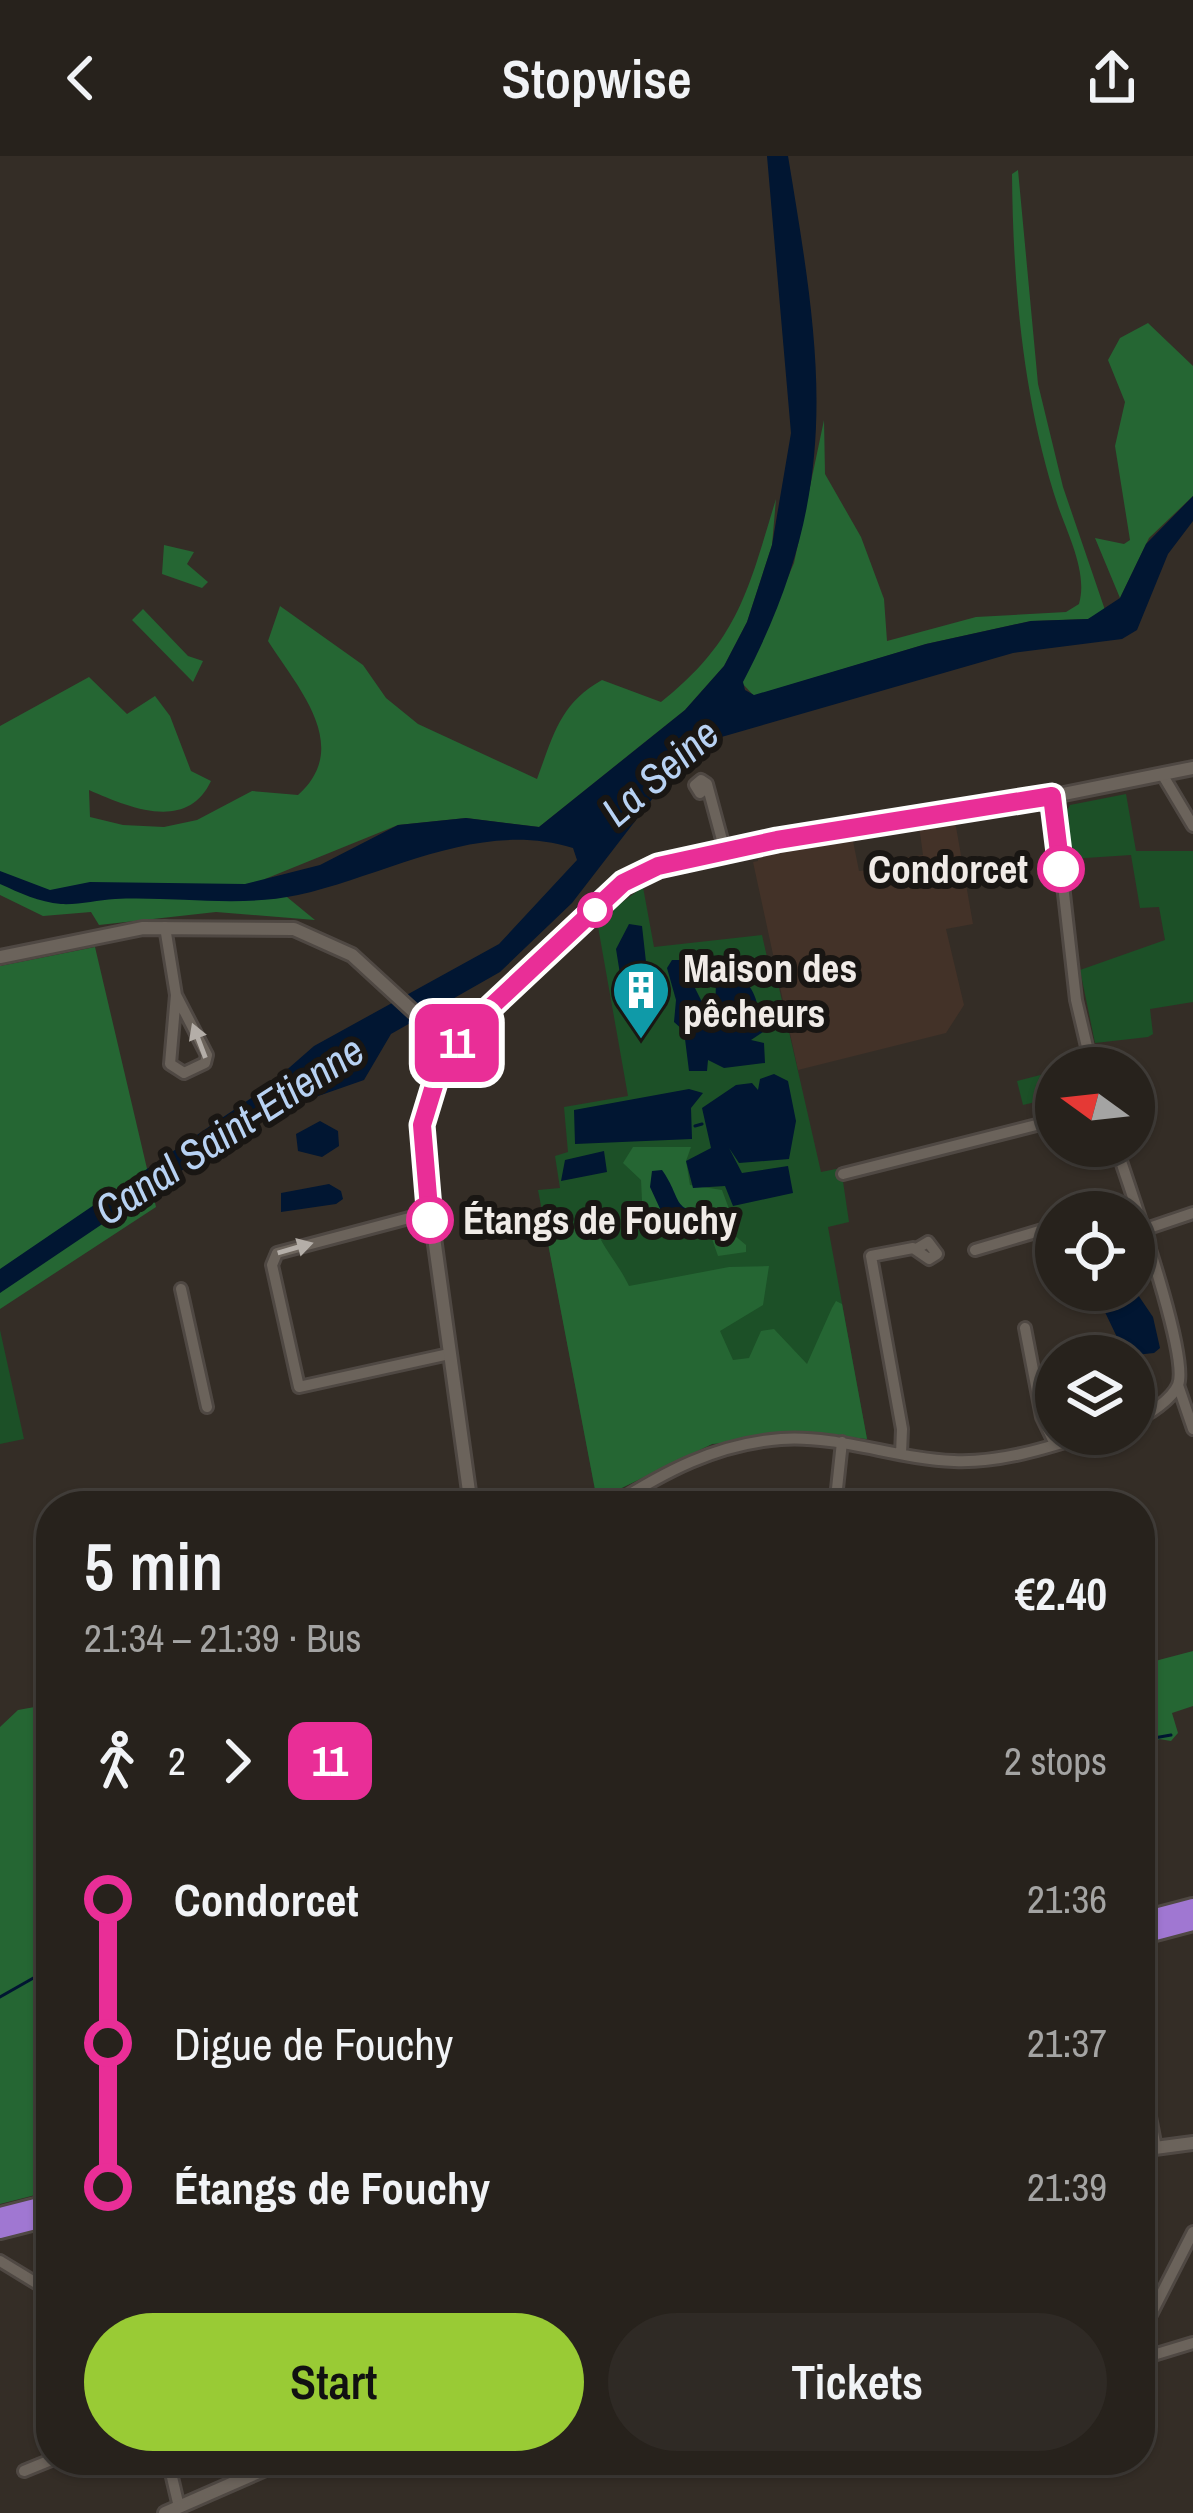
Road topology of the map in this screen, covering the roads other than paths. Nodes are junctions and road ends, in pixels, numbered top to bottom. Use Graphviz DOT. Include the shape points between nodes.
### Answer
graph roads {
  1 [pos="1193,768"];
  2 [pos="1162,774"];
  3 [pos="707,787"];
  4 [pos="1052,796"];
  5 [pos="1193,826"];
  6 [pos="725,850"];
  7 [pos="165,927"];
  8 [pos="0,957"];
  9 [pos="176,994"];
  10 [pos="443,1035"];
  11 [pos="1087,1047"];
  12 [pos="1035,1125"];
  13 [pos="843,1174"];
  14 [pos="428,1213"];
  15 [pos="1193,1213"];
  16 [pos="1155,1226"];
  17 [pos="1035,1232"];
  18 [pos="916,1248"];
  19 [pos="976,1250"];
  20 [pos="1155,1272"];
  21 [pos="182,1289"];
  22 [pos="1024,1328"];
  23 [pos="449,1354"];
  24 [pos="1035,1382"];
  25 [pos="1193,1382"];
  26 [pos="1178,1385"];
  27 [pos="207,1407"];
  28 [pos="1155,1408"];
  29 [pos="1193,1429"];
  30 [pos="842,1442"];
  31 [pos="1035,1448"];
  32 [pos="901,1454"];
  33 [pos="469,1491"];
  34 [pos="634,1491"];
  35 [pos="837,1491"];
  36 [pos="1193,1907"];
  37 [pos="1155,1917"];
  38 [pos="1193,1922"];
  39 [pos="1155,1932"];
  40 [pos="1155,2143"];
  41 [pos="1193,2144"];
  42 [pos="1156,2148"];
  43 [pos="36,2207"];
  44 [pos="0,2216"];
  45 [pos="36,2221"];
  46 [pos="0,2230"];
  47 [pos="1193,2232"];
  48 [pos="0,2261"];
  49 [pos="36,2283"];
  50 [pos="1155,2307"];
  51 [pos="1193,2343"];
  52 [pos="1155,2354"];
  53 [pos="36,2466"];
  54 [pos="24,2471"];
  55 [pos="171,2475"];
  56 [pos="252,2475"];
  57 [pos="179,2507"];
  58 [pos="164,2513"];
  1 -- 2 [label="street"];
  2 -- 4 [label="street"];
  2 -- 5 [label="street"];
  3 -- 6 [label="street"];
  4 -- 6 [label="street"];
  4 -- 11 [label="street"];
  6 -- 10 [label="street" via="623,883 478,1019"];
  7 -- 8 [label="street"];
  7 -- 9 [label="street"];
  7 -- 10 [label="street" via="294,929 340,947"];
  9 -- 9 [label="street, one-way" via="170,1064 184,1073 208,1054"];
  10 -- 14 [label="street" via="422,1125"];
  12 -- 13 [label="street"];
  14 -- 23 [label="street"];
  23 -- 14 [label="street, one-way" via="299,1388 273,1256"];
  15 -- 16 [label="street"];
  17 -- 19 [label="street"];
  18 -- 32 [label="street" via="869,1251"];
  20 -- 26 [label="street"];
  21 -- 27 [label="street"];
  22 -- 24 [label="street"];
  23 -- 33 [label="street"];
  25 -- 26 [label="street"];
  26 -- 28 [label="street"];
  26 -- 29 [label="street"];
  30 -- 32 [label="street"];
  30 -- 34 [label="street" via="783,1439 719,1450"];
  30 -- 35 [label="street"];
  31 -- 32 [label="street" via="970,1461"];
  36 -- 37 [label="highway"];
  38 -- 39 [label="highway"];
  40 -- 42 [label="street"];
  41 -- 42 [label="street"];
  43 -- 44 [label="highway"];
  45 -- 46 [label="highway"];
  47 -- 50 [label="street"];
  48 -- 49 [label="street"];
  51 -- 52 [label="street"];
  53 -- 54 [label="street"];
  55 -- 57 [label="street"];
  56 -- 57 [label="street"];
  57 -- 58 [label="street"];
}
